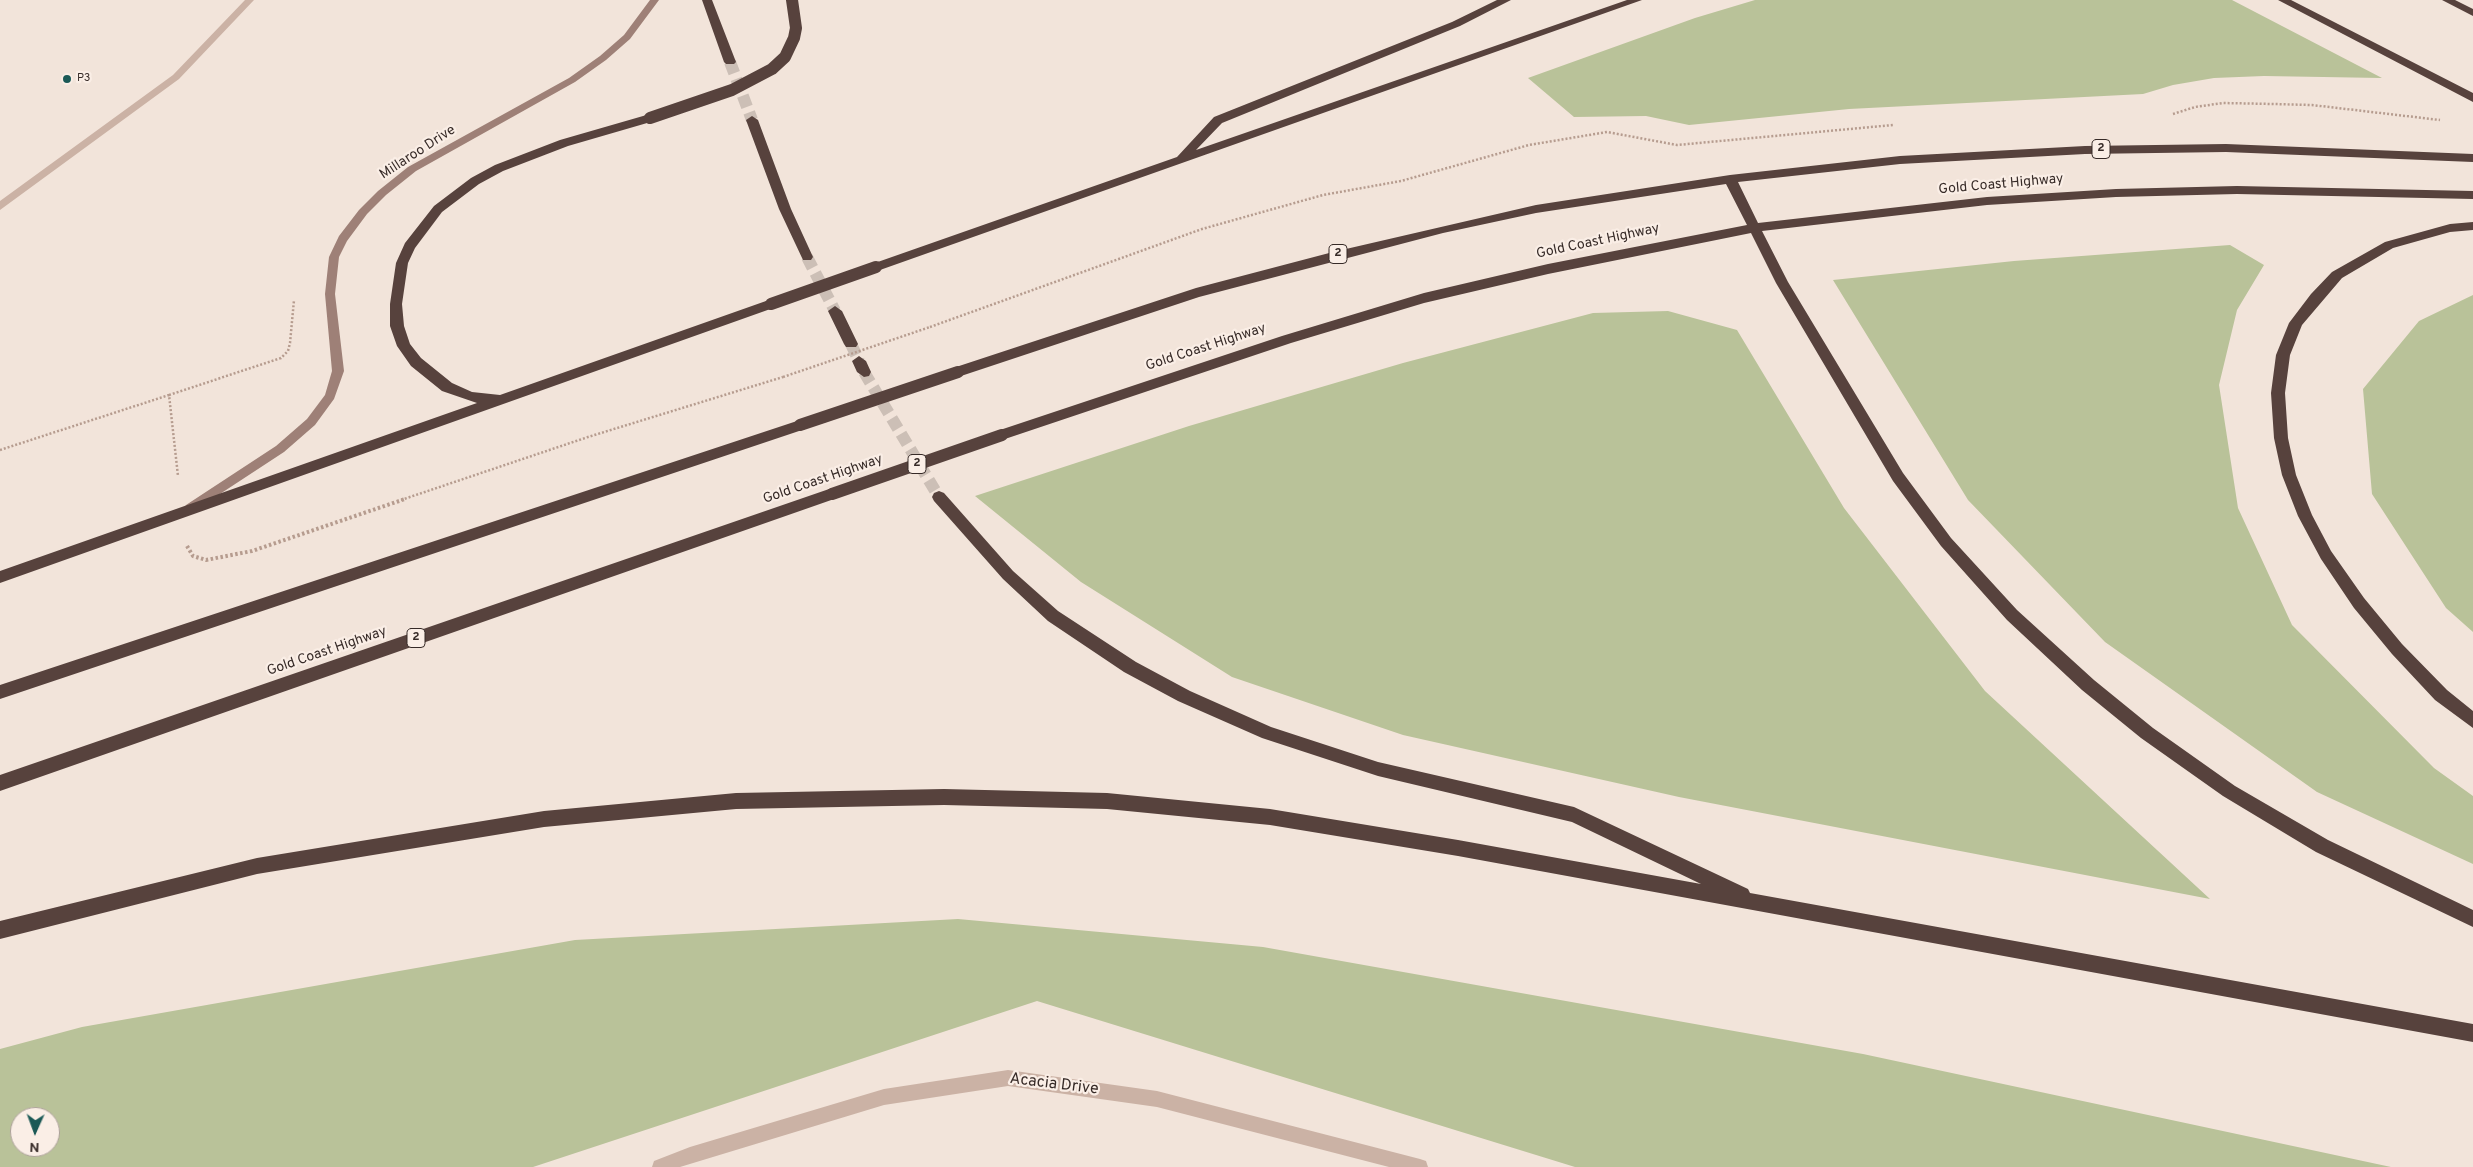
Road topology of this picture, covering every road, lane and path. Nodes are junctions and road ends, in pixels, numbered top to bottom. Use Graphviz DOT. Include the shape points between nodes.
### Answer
graph roads {
  1 [pos="250,0"];
  2 [pos="655,0"];
  3 [pos="707,0"];
  4 [pos="792,0"];
  5 [pos="1506,0"];
  6 [pos="1637,0"];
  7 [pos="2283,0"];
  8 [pos="2447,0"];
  9 [pos="2473,13"];
  10 [pos="730,62"];
  11 [pos="2473,98"];
  12 [pos="2395,116"];
  13 [pos="752,120"];
  14 [pos="2444,121"];
  15 [pos="2473,158"];
  16 [pos="1181,160"];
  17 [pos="1730,179"];
  18 [pos="2473,195"];
  19 [pos="0,206"];
  20 [pos="2473,226"];
  21 [pos="1756,228"];
  22 [pos="807,257"];
  23 [pos="835,311"];
  24 [pos="930,327"];
  25 [pos="850,344"];
  26 [pos="784,377"];
  27 [pos="523,393"];
  28 [pos="939,497"];
  29 [pos="182,514"];
  30 [pos="0,577"];
  31 [pos="0,692"];
  32 [pos="2473,721"];
  33 [pos="0,783"];
  34 [pos="1762,904"];
  35 [pos="2473,919"];
  36 [pos="0,930"];
  37 [pos="2473,1033"];
  38 [pos="660,1167"];
  39 [pos="1420,1167"];
  1 -- 19 [label="lane" via="176,77"];
  2 -- 29 [label="street, Millaroo Drive" via="627,36 603,58 572,80 412,169 363,212 334,257 330,294 338,371 330,396 311,422 280,448"];
  3 -- 10 [label="highway"];
  4 -- 27 [label="highway, bridge" via="796,28 794,38 785,56 772,69 732,90 564,143 491,172 438,209 409,246 402,264 396,315 400,338 410,356 436,380 471,397 491,400"];
  5 -- 16 [label="highway" via="1456,24 1218,120"];
  6 -- 16 [label="highway"];
  7 -- 11 [label="highway"];
  8 -- 9 [label="highway"];
  12 -- 14 [label="path"];
  13 -- 22 [label="highway"];
  15 -- 17 [label="highway, Gold Coast Highway / 2" via="2244,148 2085,150 1900,160"];
  16 -- 27 [label="highway, bridge"];
  17 -- 21 [label="highway"];
  17 -- 31 [label="highway, Gold Coast Highway / 2, bridge" via="1443,228 1196,293"];
  18 -- 21 [label="highway, Gold Coast Highway / 2" via="2238,190 2116,193 1987,201"];
  20 -- 32 [label="highway" via="2450,228 2389,245 2337,276 2296,323 2283,355 2278,392 2281,438 2289,475 2305,516 2326,555 2359,603 2397,648 2441,695"];
  21 -- 33 [label="highway, Gold Coast Highway / 2, bridge" via="1548,269 1424,298 1287,339"];
  21 -- 35 [label="highway" via="1782,283 1898,477 1946,542 2012,615 2088,685 2147,733 2229,791 2322,846"];
  23 -- 25 [label="highway"];
  24 -- 26 [label="path, bridge"];
  27 -- 29 [label="highway"];
  28 -- 34 [label="highway" via="1008,575 1053,616 1122,662 1184,696 1268,733 1378,769 1574,815"];
  29 -- 30 [label="highway"];
  34 -- 36 [label="highway" via="1270,817 1107,801 924,798 736,800 544,819 258,866"];
  34 -- 37 [label="highway"];
  38 -- 39 [label="lane, Acacia Drive" via="690,1155 884,1097 1008,1078 1157,1099"];
}
